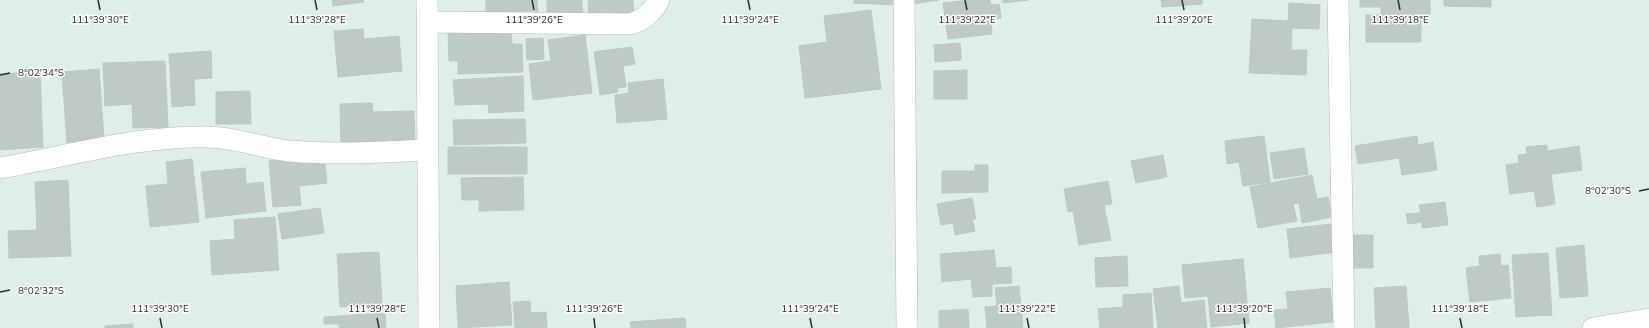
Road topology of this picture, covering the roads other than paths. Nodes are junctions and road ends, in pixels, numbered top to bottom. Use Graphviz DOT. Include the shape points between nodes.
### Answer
graph roads {
  1 [pos="427,0"];
  2 [pos="659,0"];
  3 [pos="904,0"];
  4 [pos="1338,0"];
  5 [pos="427,22"];
  6 [pos="428,150"];
  7 [pos="0,168"];
  8 [pos="1649,319"];
  9 [pos="430,328"];
  10 [pos="906,328"];
  11 [pos="1344,328"];
  12 [pos="1593,328"];
  1 -- 5 [label="street"];
  2 -- 5 [label="street" via="646,17 630,24"];
  3 -- 10 [label="street"];
  4 -- 11 [label="street"];
  5 -- 6 [label="street"];
  6 -- 7 [label="street" via="320,153 287,151 234,139 198,137 107,146"];
  6 -- 9 [label="street"];
  8 -- 12 [label="street"];
}
